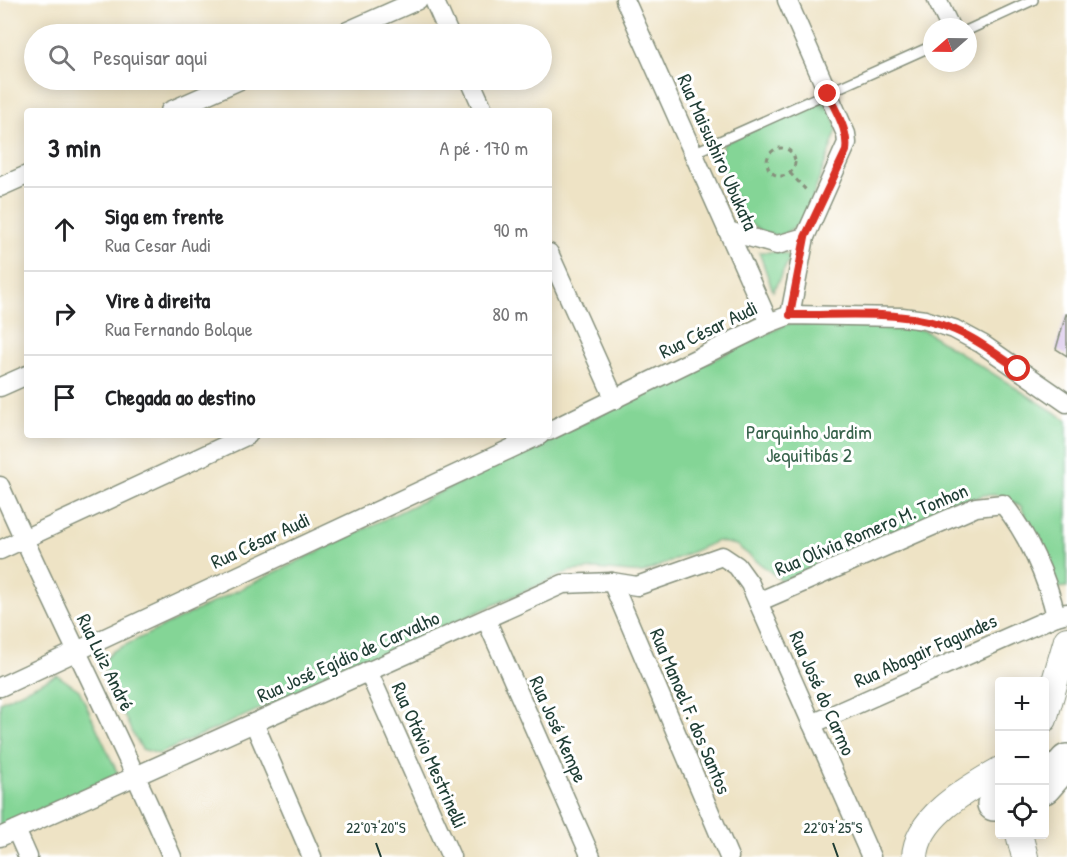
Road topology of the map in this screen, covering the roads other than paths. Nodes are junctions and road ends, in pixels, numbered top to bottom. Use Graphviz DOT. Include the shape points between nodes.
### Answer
graph roads {
  1 [pos="418,0"];
  2 [pos="434,0"];
  3 [pos="625,0"];
  4 [pos="786,0"];
  5 [pos="937,0"];
  6 [pos="1033,0"];
  7 [pos="946,18"];
  8 [pos="364,24"];
  9 [pos="445,24"];
  10 [pos="977,26"];
  11 [pos="923,50"];
  12 [pos="217,90"];
  13 [pos="475,90"];
  14 [pos="828,94"];
  15 [pos="177,108"];
  16 [pos="483,108"];
  17 [pos="693,153"];
  18 [pos="24,176"];
  19 [pos="0,187"];
  20 [pos="728,231"];
  21 [pos="805,237"];
  22 [pos="552,268"];
  23 [pos="557,292"];
  24 [pos="790,315"];
  25 [pos="769,323"];
  26 [pos="24,376"];
  27 [pos="0,387"];
  28 [pos="615,400"];
  29 [pos="1067,403"];
  30 [pos="552,430"];
  31 [pos="242,438"];
  32 [pos="534,438"];
  33 [pos="0,486"];
  34 [pos="24,539"];
  35 [pos="0,550"];
  36 [pos="722,556"];
  37 [pos="612,582"];
  38 [pos="758,602"];
  39 [pos="1061,614"];
  40 [pos="486,619"];
  41 [pos="1067,640"];
  42 [pos="75,651"];
  43 [pos="368,671"];
  44 [pos="0,687"];
  45 [pos="1049,702"];
  46 [pos="254,723"];
  47 [pos="812,724"];
  48 [pos="1067,760"];
  49 [pos="995,772"];
  50 [pos="137,776"];
  51 [pos="1046,785"];
  52 [pos="995,806"];
  53 [pos="929,825"];
  54 [pos="8,833"];
  55 [pos="1020,839"];
  56 [pos="28,857"];
  57 [pos="172,857"];
  58 [pos="312,857"];
  59 [pos="451,857"];
  60 [pos="591,857"];
  61 [pos="729,857"];
  62 [pos="871,857"];
  63 [pos="915,857"];
  64 [pos="1025,857"];
  1 -- 8 [label="street"];
  2 -- 9 [label="street"];
  3 -- 17 [label="street, Rua Maisushiro Ubukata"];
  4 -- 14 [label="street"];
  5 -- 7 [label="street"];
  6 -- 10 [label="lane"];
  11 -- 14 [label="lane"];
  12 -- 15 [label="street"];
  13 -- 16 [label="street"];
  14 -- 17 [label="lane"];
  14 -- 21 [label="street" via="846,134 846,151"];
  17 -- 20 [label="street, Rua Maisushiro Ubukata"];
  18 -- 19 [label="street"];
  20 -- 21 [label="street" via="777,245"];
  20 -- 25 [label="street, Rua Maisushiro Ubukata"];
  21 -- 24 [label="street"];
  22 -- 23 [label="street"];
  23 -- 28 [label="street"];
  24 -- 25 [label="street, Rua César Audi"];
  24 -- 29 [label="street" via="902,316 954,329"];
  25 -- 28 [label="street, Rua César Audi"];
  26 -- 27 [label="street"];
  28 -- 30 [label="street, Rua César Audi"];
  31 -- 34 [label="street"];
  32 -- 42 [label="street, Rua César Audi"];
  33 -- 34 [label="street, Rua Luiz André"];
  34 -- 35 [label="street"];
  34 -- 42 [label="street, Rua Luiz André"];
  36 -- 37 [label="street, Rua José Egídio de Carvalho" via="637,586"];
  36 -- 38 [label="street, Rua José do Carmo" via="737,566"];
  37 -- 40 [label="street, Rua José Egídio de Carvalho" via="563,584"];
  37 -- 61 [label="street, Rua Manoel F. dos Santos"];
  38 -- 39 [label="street, Rua Olívia Romero M. Tonhon" via="976,507 1003,504 1017,521"];
  38 -- 47 [label="street, Rua José do Carmo"];
  39 -- 47 [label="street, Rua Abagair Fagundes"];
  40 -- 43 [label="street, Rua José Egídio de Carvalho"];
  40 -- 60 [label="street, Rua José Kempe"];
  41 -- 45 [label="street"];
  42 -- 44 [label="street, Rua César Audi"];
  42 -- 50 [label="street, Rua Luiz André"];
  43 -- 46 [label="street, Rua José Egídio de Carvalho"];
  43 -- 59 [label="street, Rua Otávio Mestrinelli"];
  46 -- 50 [label="street, Rua José Egídio de Carvalho"];
  46 -- 58 [label="street"];
  47 -- 62 [label="street, Rua José do Carmo"];
  48 -- 51 [label="highway"];
  49 -- 53 [label="street" via="958,795"];
  50 -- 54 [label="street, Rua José Egídio de Carvalho"];
  50 -- 57 [label="street, Rua Luiz André"];
  52 -- 53 [label="street" via="976,803 960,807"];
  53 -- 63 [label="street" via="920,835"];
  54 -- 56 [label="street"];
  55 -- 64 [label="street"];
}
